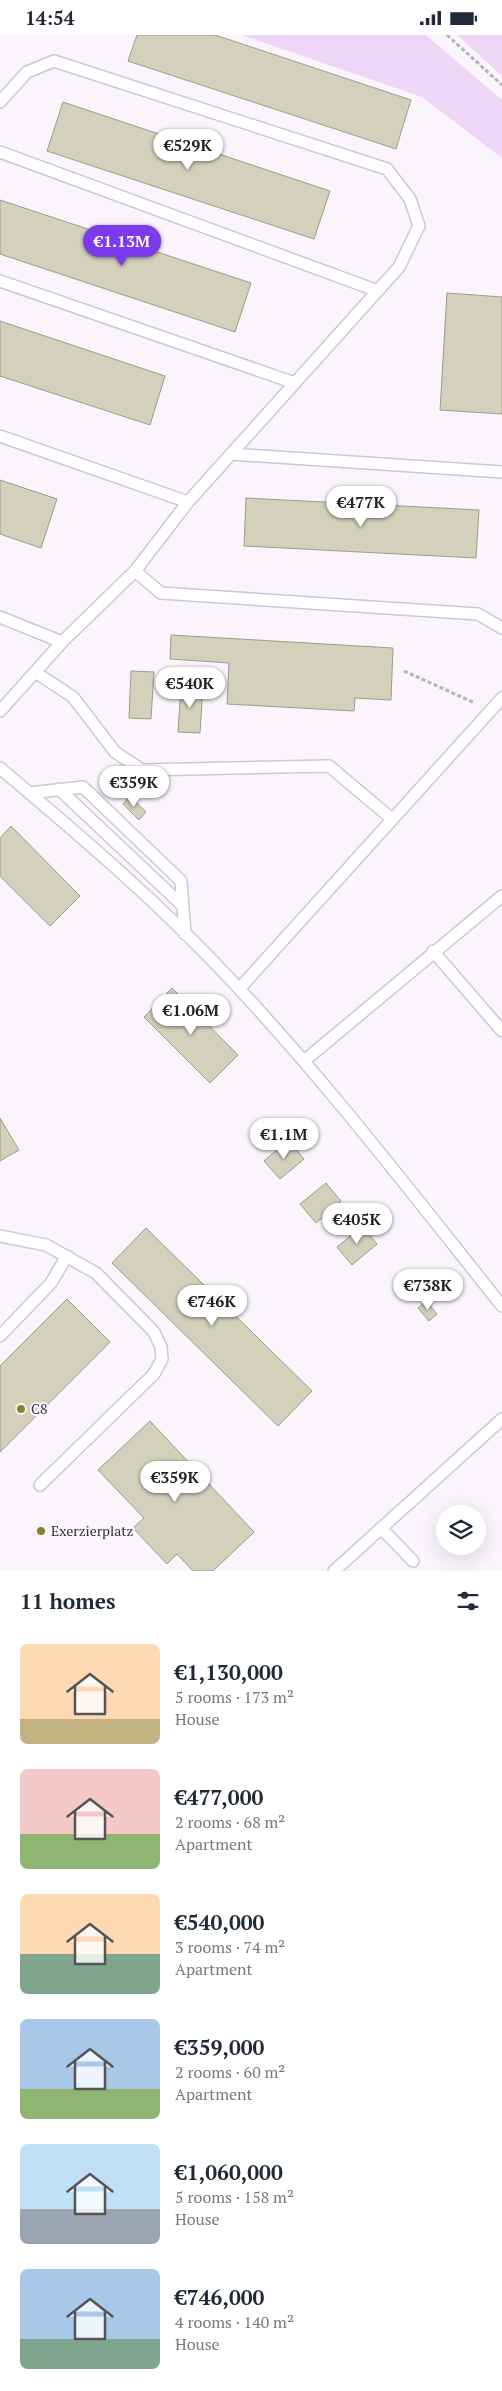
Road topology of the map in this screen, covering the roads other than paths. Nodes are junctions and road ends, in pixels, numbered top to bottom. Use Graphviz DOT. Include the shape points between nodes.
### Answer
graph roads {
  1 [pos="0,102"];
  2 [pos="0,151"];
  3 [pos="0,281"];
  4 [pos="378,291"];
  5 [pos="295,383"];
  6 [pos="0,436"];
  7 [pos="231,454"];
  8 [pos="502,472"];
  9 [pos="188,502"];
  10 [pos="135,571"];
  11 [pos="0,617"];
  12 [pos="502,628"];
  13 [pos="62,642"];
  14 [pos="35,672"];
  15 [pos="502,698"];
  16 [pos="0,711"];
  17 [pos="0,768"];
  18 [pos="59,789"];
  19 [pos="30,793"];
  20 [pos="392,819"];
  21 [pos="502,896"];
  22 [pos="183,906"];
  23 [pos="185,934"];
  24 [pos="433,951"];
  25 [pos="239,989"];
  26 [pos="502,1031"];
  27 [pos="304,1061"];
  28 [pos="0,1236"];
  29 [pos="67,1256"];
  30 [pos="502,1306"];
  31 [pos="0,1336"];
  32 [pos="502,1419"];
  33 [pos="40,1485"];
  34 [pos="381,1528"];
  35 [pos="413,1561"];
  36 [pos="334,1571"];
  1 -- 4 [label="lane" via="27,72 54,61 387,169 410,199 419,226 399,267"];
  2 -- 4 [label="lane"];
  3 -- 5 [label="lane"];
  4 -- 5 [label="lane"];
  5 -- 7 [label="lane"];
  6 -- 9 [label="lane"];
  7 -- 8 [label="lane"];
  7 -- 9 [label="lane"];
  9 -- 10 [label="lane"];
  10 -- 12 [label="lane" via="161,593 478,614"];
  10 -- 13 [label="lane"];
  11 -- 13 [label="lane"];
  13 -- 14 [label="lane"];
  14 -- 16 [label="lane"];
  14 -- 20 [label="lane" via="73,697 115,752 142,770 329,766"];
  15 -- 20 [label="lane"];
  17 -- 19 [label="lane"];
  18 -- 19 [label="lane"];
  18 -- 22 [label="lane"];
  18 -- 22 [label="lane" via="84,787 181,881"];
  19 -- 23 [label="lane"];
  20 -- 25 [label="lane"];
  21 -- 24 [label="lane"];
  22 -- 23 [label="lane"];
  23 -- 25 [label="lane"];
  24 -- 26 [label="lane"];
  24 -- 27 [label="lane"];
  25 -- 27 [label="lane"];
  27 -- 30 [label="lane"];
  28 -- 29 [label="lane" via="46,1245"];
  29 -- 31 [label="lane" via="51,1283"];
  29 -- 33 [label="lane" via="96,1273 154,1331 162,1359 154,1374"];
  32 -- 34 [label="lane"];
  34 -- 35 [label="lane"];
  34 -- 36 [label="lane"];
}
